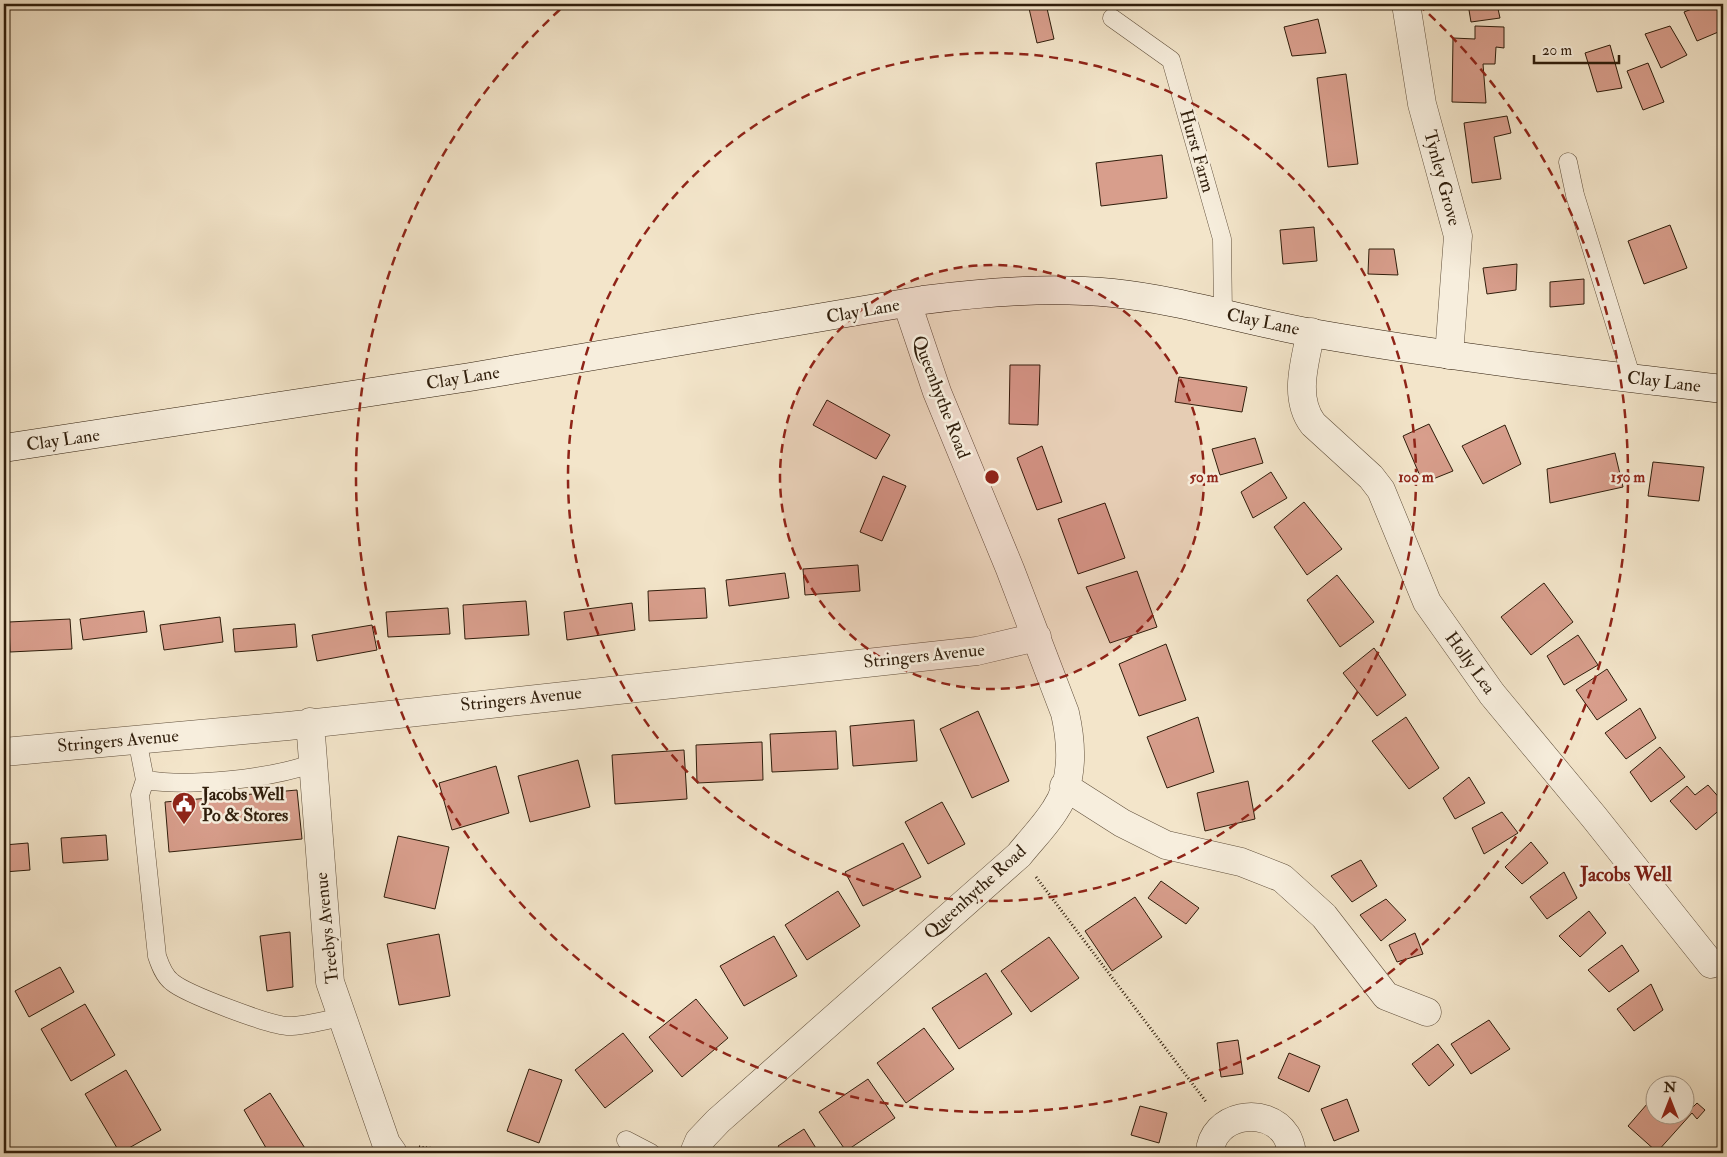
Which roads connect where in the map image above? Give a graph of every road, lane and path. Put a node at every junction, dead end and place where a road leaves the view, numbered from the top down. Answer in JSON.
{"nodes":[{"id":1,"x":1406,"y":4,"type":"edge"},
{"id":2,"x":1112,"y":18,"type":"dead end"},
{"id":3,"x":1568,"y":162,"type":"dead end"},
{"id":4,"x":907,"y":303,"type":"junction"},
{"id":5,"x":1223,"y":314,"type":"junction"},
{"id":6,"x":1311,"y":332,"type":"junction"},
{"id":7,"x":1449,"y":355,"type":"junction"},
{"id":8,"x":1632,"y":379,"type":"junction"},
{"id":9,"x":1723,"y":389,"type":"edge"},
{"id":10,"x":4,"y":448,"type":"edge"},
{"id":11,"x":1037,"y":637,"type":"junction"},
{"id":12,"x":310,"y":722,"type":"junction"},
{"id":13,"x":137,"y":739,"type":"junction"},
{"id":14,"x":4,"y":752,"type":"edge"},
{"id":15,"x":311,"y":764,"type":"junction"},
{"id":16,"x":145,"y":780,"type":"junction"},
{"id":17,"x":1064,"y":786,"type":"junction"},
{"id":18,"x":1019,"y":855,"type":"junction"},
{"id":19,"x":1711,"y":964,"type":"dead end"},
{"id":20,"x":1427,"y":1012,"type":"dead end"},
{"id":21,"x":342,"y":1017,"type":"junction"},
{"id":22,"x":1224,"y":1125,"type":"junction"},
{"id":23,"x":626,"y":1140,"type":"dead end"},
{"id":24,"x":390,"y":1148,"type":"edge"},
{"id":25,"x":474,"y":1153,"type":"edge"},
{"id":26,"x":651,"y":1153,"type":"edge"},
{"id":27,"x":694,"y":1153,"type":"edge"},
{"id":28,"x":1210,"y":1153,"type":"edge"},
{"id":29,"x":1292,"y":1153,"type":"edge"}],
"edges":[{"from":1,"to":7,"type":"street","name":"Tynley Grove"},
{"from":2,"to":5,"type":"lane","name":"Hurst Farm"},
{"from":3,"to":8,"type":"lane"},
{"from":4,"to":5,"type":"street","name":"Clay Lane"},
{"from":4,"to":10,"type":"street","name":"Clay Lane"},
{"from":4,"to":11,"type":"street","name":"Queenhythe Road"},
{"from":5,"to":6,"type":"street","name":"Clay Lane"},
{"from":6,"to":7,"type":"street","name":"Clay Lane"},
{"from":6,"to":19,"type":"street","name":"Holly Lea"},
{"from":7,"to":8,"type":"street","name":"Clay Lane"},
{"from":8,"to":9,"type":"street","name":"Clay Lane"},
{"from":11,"to":12,"type":"street","name":"Stringers Avenue"},
{"from":11,"to":17,"type":"street","name":"Queenhythe Road"},
{"from":12,"to":13,"type":"street","name":"Stringers Avenue"},
{"from":12,"to":15,"type":"street","name":"Treebys Avenue"},
{"from":13,"to":14,"type":"street","name":"Stringers Avenue"},
{"from":13,"to":16,"type":"lane"},
{"from":15,"to":16,"type":"lane"},
{"from":15,"to":21,"type":"street","name":"Treebys Avenue"},
{"from":16,"to":21,"type":"lane"},
{"from":17,"to":18,"type":"street","name":"Queenhythe Road"},
{"from":17,"to":20,"type":"street"},
{"from":18,"to":22,"type":"path"},
{"from":18,"to":27,"type":"street","name":"Queenhythe Road"},
{"from":21,"to":24,"type":"street","name":"Treebys Avenue"},
{"from":22,"to":28,"type":"street"},
{"from":22,"to":29,"type":"street"},
{"from":23,"to":26,"type":"lane"},
{"from":24,"to":25,"type":"path"}]}
